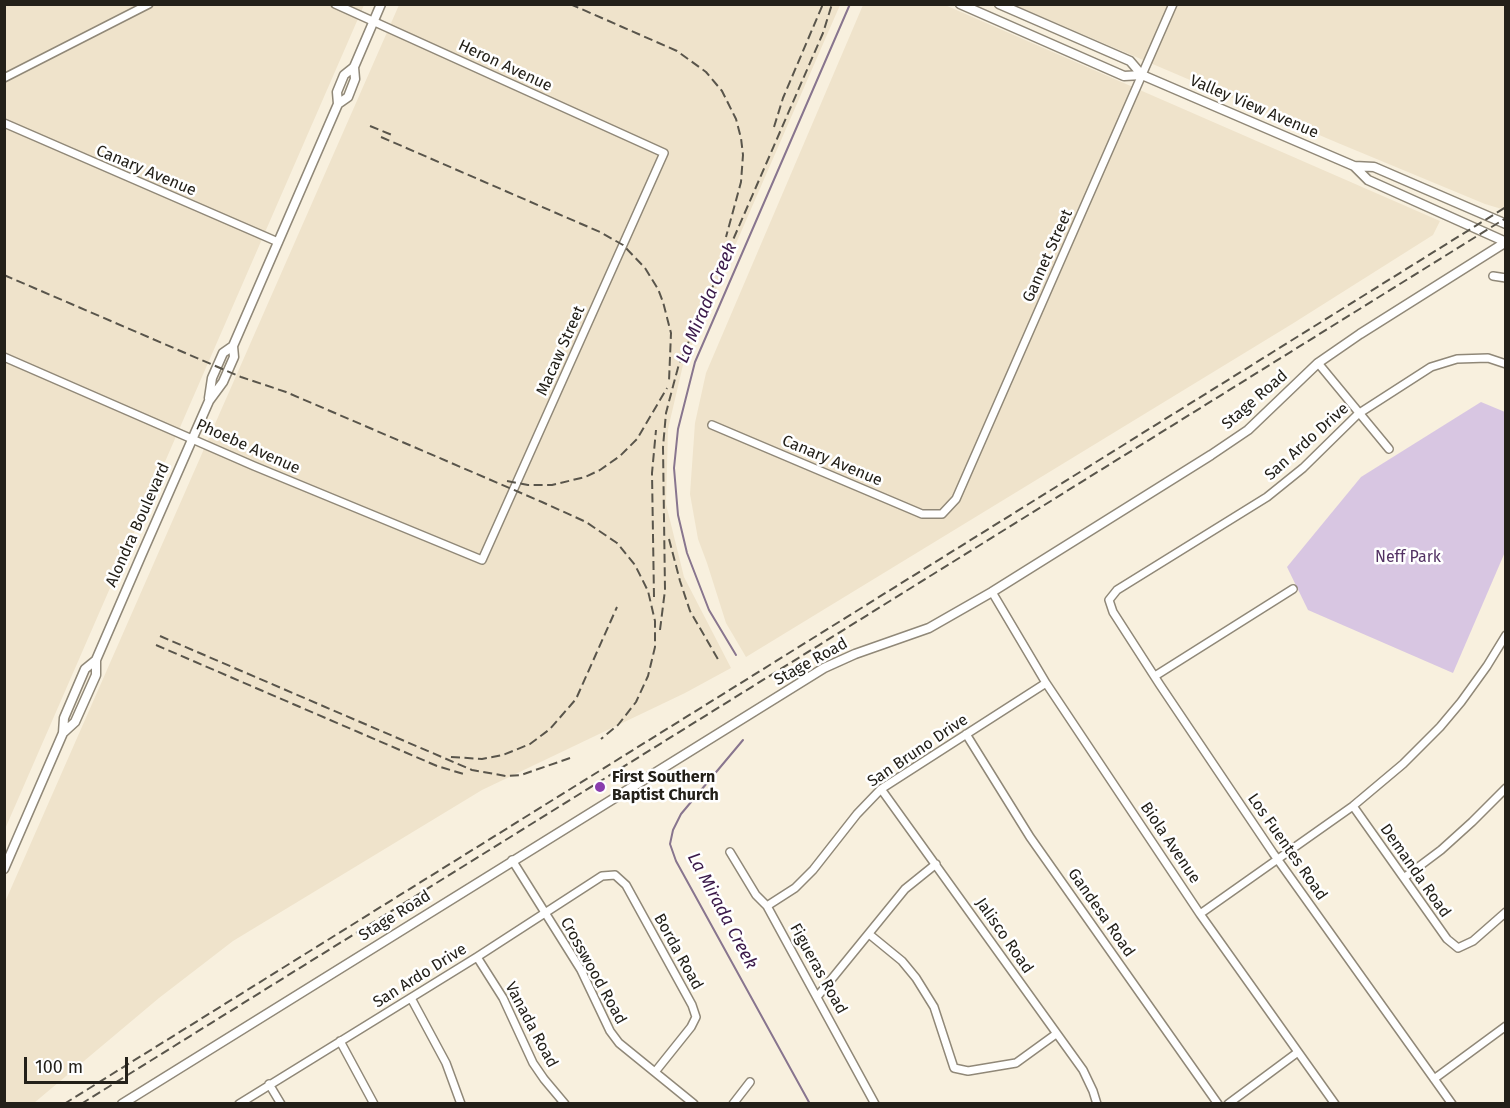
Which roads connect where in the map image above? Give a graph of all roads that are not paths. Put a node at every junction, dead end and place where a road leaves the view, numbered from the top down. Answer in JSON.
{"nodes":[{"id":1,"x":149,"y":4,"type":"edge"},
{"id":2,"x":335,"y":4,"type":"edge"},
{"id":3,"x":381,"y":4,"type":"edge"},
{"id":4,"x":960,"y":4,"type":"edge"},
{"id":5,"x":999,"y":4,"type":"edge"},
{"id":6,"x":1173,"y":4,"type":"edge"},
{"id":7,"x":374,"y":21,"type":"junction"},
{"id":8,"x":1142,"y":75,"type":"junction"},
{"id":9,"x":4,"y":78,"type":"edge"},
{"id":10,"x":4,"y":123,"type":"edge"},
{"id":11,"x":664,"y":153,"type":"joint"},
{"id":12,"x":1354,"y":166,"type":"junction"},
{"id":13,"x":1506,"y":224,"type":"edge"},
{"id":14,"x":278,"y":242,"type":"junction"},
{"id":15,"x":1505,"y":242,"type":"edge"},
{"id":16,"x":1493,"y":276,"type":"dead end"},
{"id":17,"x":1506,"y":278,"type":"edge"},
{"id":18,"x":4,"y":357,"type":"edge"},
{"id":19,"x":1318,"y":363,"type":"junction"},
{"id":20,"x":1506,"y":364,"type":"edge"},
{"id":21,"x":1358,"y":414,"type":"junction"},
{"id":22,"x":712,"y":425,"type":"dead end"},
{"id":23,"x":193,"y":438,"type":"junction"},
{"id":24,"x":1389,"y":449,"type":"dead end"},
{"id":25,"x":942,"y":514,"type":"joint"},
{"id":26,"x":482,"y":560,"type":"joint"},
{"id":27,"x":1293,"y":589,"type":"dead end"},
{"id":28,"x":992,"y":592,"type":"junction"},
{"id":29,"x":1109,"y":600,"type":"joint"},
{"id":30,"x":1506,"y":635,"type":"edge"},
{"id":31,"x":1155,"y":676,"type":"junction"},
{"id":32,"x":1046,"y":683,"type":"junction"},
{"id":33,"x":966,"y":734,"type":"junction"},
{"id":34,"x":1506,"y":788,"type":"edge"},
{"id":35,"x":880,"y":789,"type":"junction"},
{"id":36,"x":1353,"y":806,"type":"junction"},
{"id":37,"x":730,"y":852,"type":"dead end"},
{"id":38,"x":1278,"y":859,"type":"junction"},
{"id":39,"x":512,"y":860,"type":"junction"},
{"id":40,"x":936,"y":864,"type":"junction"},
{"id":41,"x":4,"y":869,"type":"edge"},
{"id":42,"x":615,"y":875,"type":"joint"},
{"id":43,"x":1405,"y":877,"type":"junction"},
{"id":44,"x":767,"y":906,"type":"junction"},
{"id":45,"x":1506,"y":912,"type":"edge"},
{"id":46,"x":545,"y":913,"type":"junction"},
{"id":47,"x":1200,"y":914,"type":"junction"},
{"id":48,"x":870,"y":934,"type":"junction"},
{"id":49,"x":477,"y":957,"type":"junction"},
{"id":50,"x":817,"y":997,"type":"junction"},
{"id":51,"x":411,"y":998,"type":"junction"},
{"id":52,"x":1506,"y":1026,"type":"edge"},
{"id":53,"x":1056,"y":1034,"type":"junction"},
{"id":54,"x":340,"y":1041,"type":"junction"},
{"id":55,"x":1298,"y":1052,"type":"junction"},
{"id":56,"x":655,"y":1072,"type":"junction"},
{"id":57,"x":1434,"y":1079,"type":"junction"},
{"id":58,"x":750,"y":1082,"type":"dead end"},
{"id":59,"x":270,"y":1084,"type":"junction"},
{"id":60,"x":122,"y":1104,"type":"edge"},
{"id":61,"x":238,"y":1104,"type":"edge"},
{"id":62,"x":281,"y":1104,"type":"edge"},
{"id":63,"x":374,"y":1104,"type":"edge"},
{"id":64,"x":461,"y":1104,"type":"edge"},
{"id":65,"x":565,"y":1104,"type":"edge"},
{"id":66,"x":694,"y":1104,"type":"edge"},
{"id":67,"x":733,"y":1104,"type":"edge"},
{"id":68,"x":875,"y":1104,"type":"edge"},
{"id":69,"x":1096,"y":1104,"type":"edge"},
{"id":70,"x":1218,"y":1104,"type":"edge"},
{"id":71,"x":1228,"y":1104,"type":"edge"},
{"id":72,"x":1335,"y":1104,"type":"edge"},
{"id":73,"x":1452,"y":1104,"type":"edge"}],
"edges":[{"from":1,"to":9,"type":"street"},
{"from":2,"to":7,"type":"street","name":"Heron Avenue"},
{"from":3,"to":7,"type":"main road","name":"Alondra Boulevard"},
{"from":4,"to":8,"type":"main road","name":"Valley View Avenue"},
{"from":5,"to":8,"type":"main road","name":"Valley View Avenue"},
{"from":6,"to":8,"type":"street","name":"Gannet Street"},
{"from":7,"to":11,"type":"street","name":"Heron Avenue"},
{"from":7,"to":14,"type":"main road","name":"Alondra Boulevard"},
{"from":8,"to":12,"type":"main road","name":"Valley View Avenue"},
{"from":8,"to":25,"type":"street","name":"Gannet Street"},
{"from":10,"to":14,"type":"street","name":"Canary Avenue"},
{"from":11,"to":26,"type":"street","name":"Macaw Street"},
{"from":12,"to":13,"type":"main road","name":"Valley View Avenue"},
{"from":12,"to":15,"type":"main road","name":"Valley View Avenue"},
{"from":14,"to":23,"type":"main road","name":"Alondra Boulevard"},
{"from":15,"to":19,"type":"main road","name":"Stage Road"},
{"from":16,"to":17,"type":"street"},
{"from":18,"to":23,"type":"street","name":"Phoebe Avenue"},
{"from":19,"to":21,"type":"street"},
{"from":19,"to":28,"type":"main road","name":"Stage Road"},
{"from":20,"to":21,"type":"street","name":"San Ardo Drive"},
{"from":21,"to":24,"type":"street"},
{"from":21,"to":29,"type":"street","name":"San Ardo Drive"},
{"from":22,"to":25,"type":"street","name":"Canary Avenue"},
{"from":23,"to":26,"type":"street","name":"Phoebe Avenue"},
{"from":23,"to":41,"type":"main road","name":"Alondra Boulevard"},
{"from":27,"to":31,"type":"street"},
{"from":28,"to":32,"type":"street","name":"Biola Avenue"},
{"from":28,"to":39,"type":"main road","name":"Stage Road"},
{"from":29,"to":31,"type":"street","name":"Los Fuentes Road"},
{"from":30,"to":36,"type":"street"},
{"from":31,"to":38,"type":"street","name":"Los Fuentes Road"},
{"from":32,"to":33,"type":"street","name":"San Bruno Drive"},
{"from":32,"to":47,"type":"street","name":"Biola Avenue"},
{"from":33,"to":35,"type":"street","name":"San Bruno Drive"},
{"from":33,"to":70,"type":"street","name":"Gandesa Road"},
{"from":34,"to":43,"type":"street"},
{"from":35,"to":40,"type":"street","name":"Jalisco Road"},
{"from":35,"to":44,"type":"street","name":"San Bruno Drive"},
{"from":36,"to":38,"type":"street"},
{"from":36,"to":43,"type":"street","name":"Demanda Road"},
{"from":37,"to":44,"type":"street","name":"Figueras Road"},
{"from":38,"to":47,"type":"street"},
{"from":38,"to":57,"type":"street","name":"Los Fuentes Road"},
{"from":39,"to":46,"type":"street","name":"Crosswood Road"},
{"from":39,"to":60,"type":"main road","name":"Stage Road"},
{"from":40,"to":48,"type":"street"},
{"from":40,"to":53,"type":"street","name":"Jalisco Road"},
{"from":42,"to":46,"type":"street","name":"San Ardo Drive"},
{"from":42,"to":56,"type":"street","name":"Borda Road"},
{"from":43,"to":45,"type":"street","name":"Demanda Road"},
{"from":44,"to":50,"type":"street","name":"Figueras Road"},
{"from":46,"to":49,"type":"street","name":"San Ardo Drive"},
{"from":46,"to":56,"type":"street","name":"Crosswood Road"},
{"from":47,"to":55,"type":"street","name":"Biola Avenue"},
{"from":48,"to":50,"type":"street"},
{"from":48,"to":53,"type":"street"},
{"from":49,"to":51,"type":"street","name":"San Ardo Drive"},
{"from":49,"to":65,"type":"street","name":"Vanada Road"},
{"from":50,"to":68,"type":"street","name":"Figueras Road"},
{"from":51,"to":54,"type":"street","name":"San Ardo Drive"},
{"from":51,"to":64,"type":"street"},
{"from":52,"to":57,"type":"street"},
{"from":53,"to":69,"type":"street","name":"Jalisco Road"},
{"from":54,"to":59,"type":"street","name":"San Ardo Drive"},
{"from":54,"to":63,"type":"street"},
{"from":55,"to":71,"type":"street"},
{"from":55,"to":72,"type":"street","name":"Biola Avenue"},
{"from":56,"to":66,"type":"street","name":"Crosswood Road"},
{"from":57,"to":73,"type":"street","name":"Los Fuentes Road"},
{"from":58,"to":67,"type":"street"},
{"from":59,"to":61,"type":"street","name":"San Ardo Drive"},
{"from":59,"to":62,"type":"street"}]}
